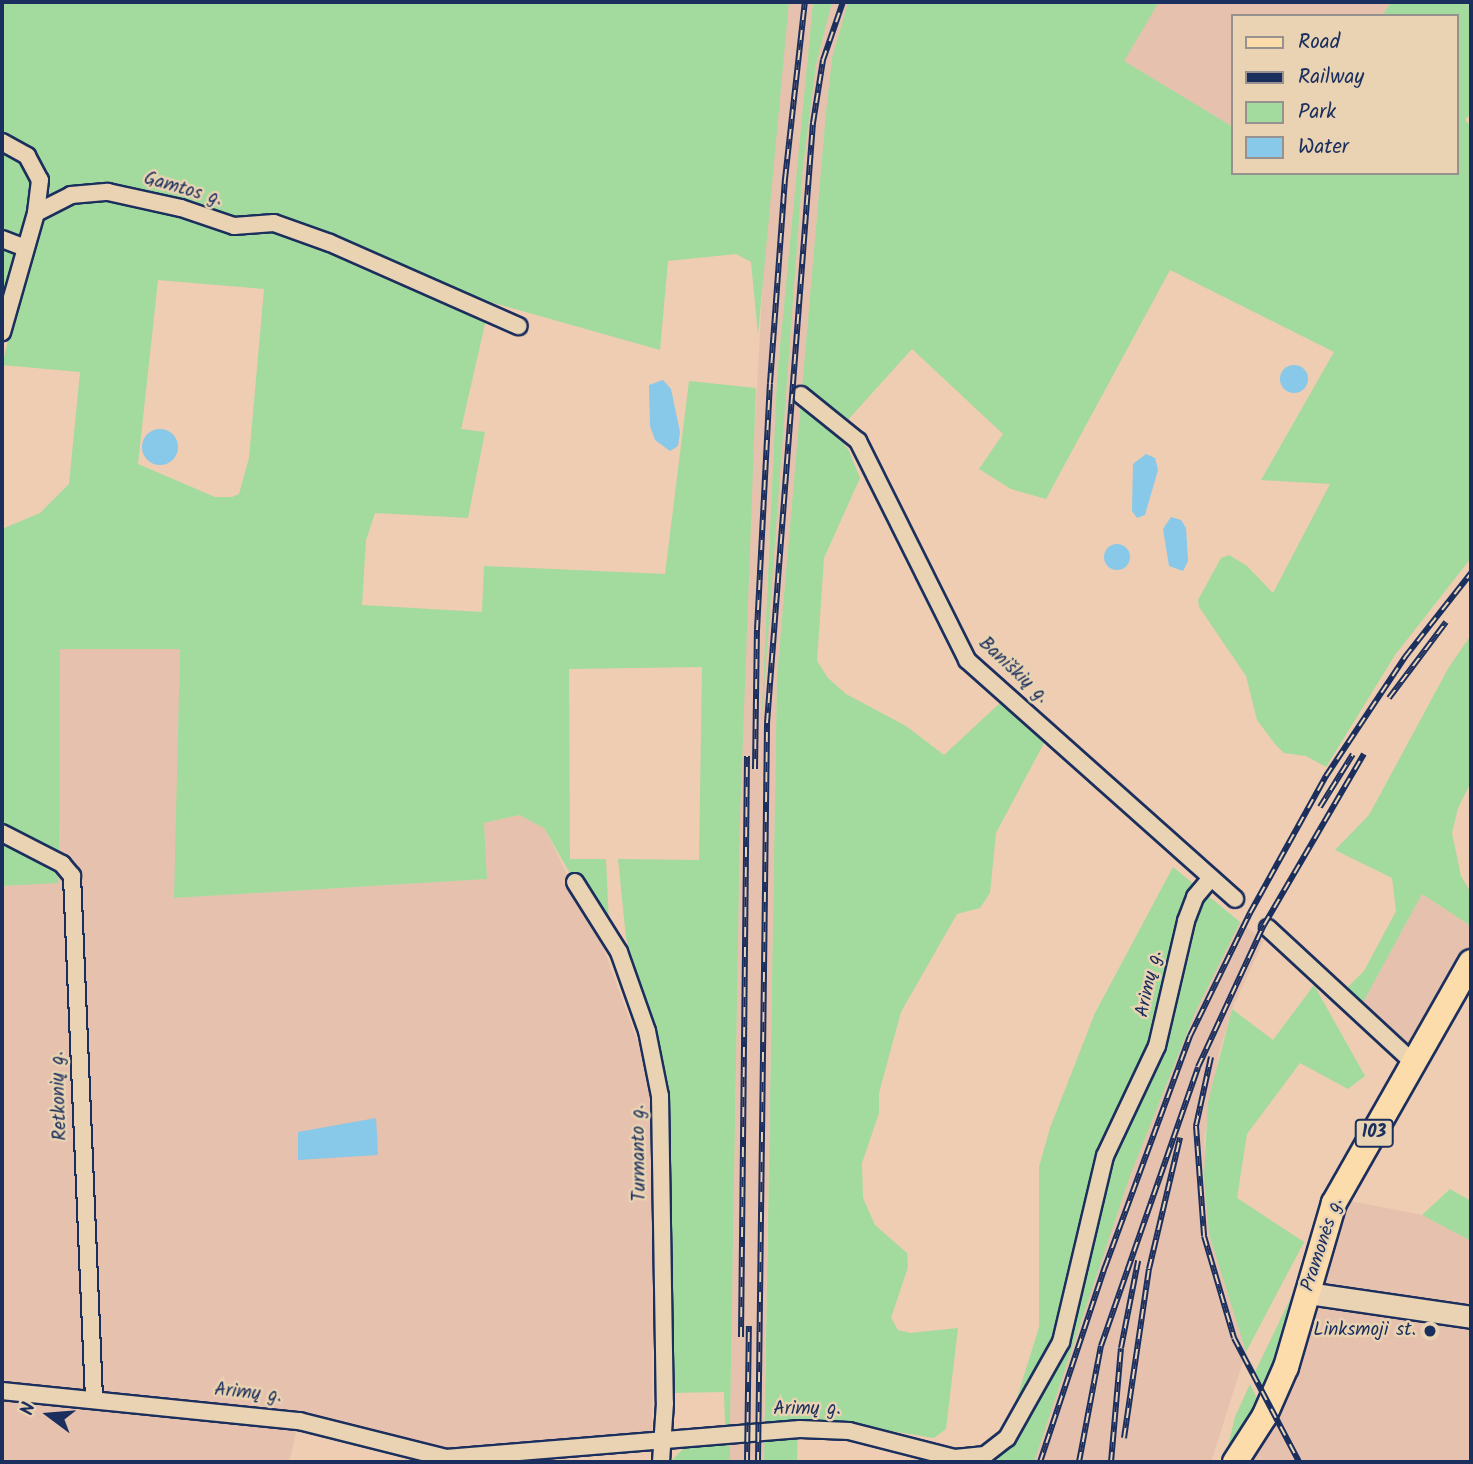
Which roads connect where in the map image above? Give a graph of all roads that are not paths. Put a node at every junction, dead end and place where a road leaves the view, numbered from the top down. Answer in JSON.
{"nodes":[{"id":1,"x":2,"y":142,"type":"edge"},
{"id":2,"x":36,"y":212,"type":"junction"},
{"id":3,"x":2,"y":239,"type":"edge"},
{"id":4,"x":25,"y":248,"type":"junction"},
{"id":5,"x":518,"y":326,"type":"dead end"},
{"id":6,"x":2,"y":328,"type":"edge"},
{"id":7,"x":801,"y":396,"type":"dead end"},
{"id":8,"x":2,"y":833,"type":"edge"},
{"id":9,"x":1211,"y":878,"type":"junction"},
{"id":10,"x":575,"y":882,"type":"dead end"},
{"id":11,"x":1235,"y":899,"type":"dead end"},
{"id":12,"x":1268,"y":928,"type":"dead end"},
{"id":13,"x":1471,"y":962,"type":"edge"},
{"id":14,"x":1414,"y":1063,"type":"junction"},
{"id":15,"x":1307,"y":1293,"type":"junction"},
{"id":16,"x":1471,"y":1317,"type":"edge"},
{"id":17,"x":2,"y":1391,"type":"edge"},
{"id":18,"x":94,"y":1399,"type":"junction"},
{"id":19,"x":661,"y":1443,"type":"junction"},
{"id":20,"x":662,"y":1462,"type":"edge"},
{"id":21,"x":1235,"y":1462,"type":"edge"}],
"edges":[{"from":1,"to":2,"type":"street"},
{"from":2,"to":4,"type":"street"},
{"from":2,"to":5,"type":"street","name":"Gamtos g."},
{"from":3,"to":4,"type":"street"},
{"from":4,"to":6,"type":"street"},
{"from":7,"to":9,"type":"street","name":"Baniškių g."},
{"from":8,"to":18,"type":"street","name":"Retkonių g."},
{"from":9,"to":11,"type":"street","name":"Baniškių g."},
{"from":9,"to":19,"type":"street","name":"Arimų g."},
{"from":10,"to":19,"type":"street","name":"Turmanto g."},
{"from":12,"to":14,"type":"street"},
{"from":13,"to":14,"type":"main road","name":"Pramonės g.","number":"103"},
{"from":14,"to":15,"type":"main road","name":"Pramonės g.","number":"103"},
{"from":15,"to":16,"type":"main road"},
{"from":15,"to":21,"type":"main road","name":"Pramonės g.","number":"103"},
{"from":17,"to":18,"type":"street","name":"Arimų g."},
{"from":18,"to":19,"type":"street","name":"Arimų g."},
{"from":19,"to":20,"type":"street","name":"Turmanto g."}]}
